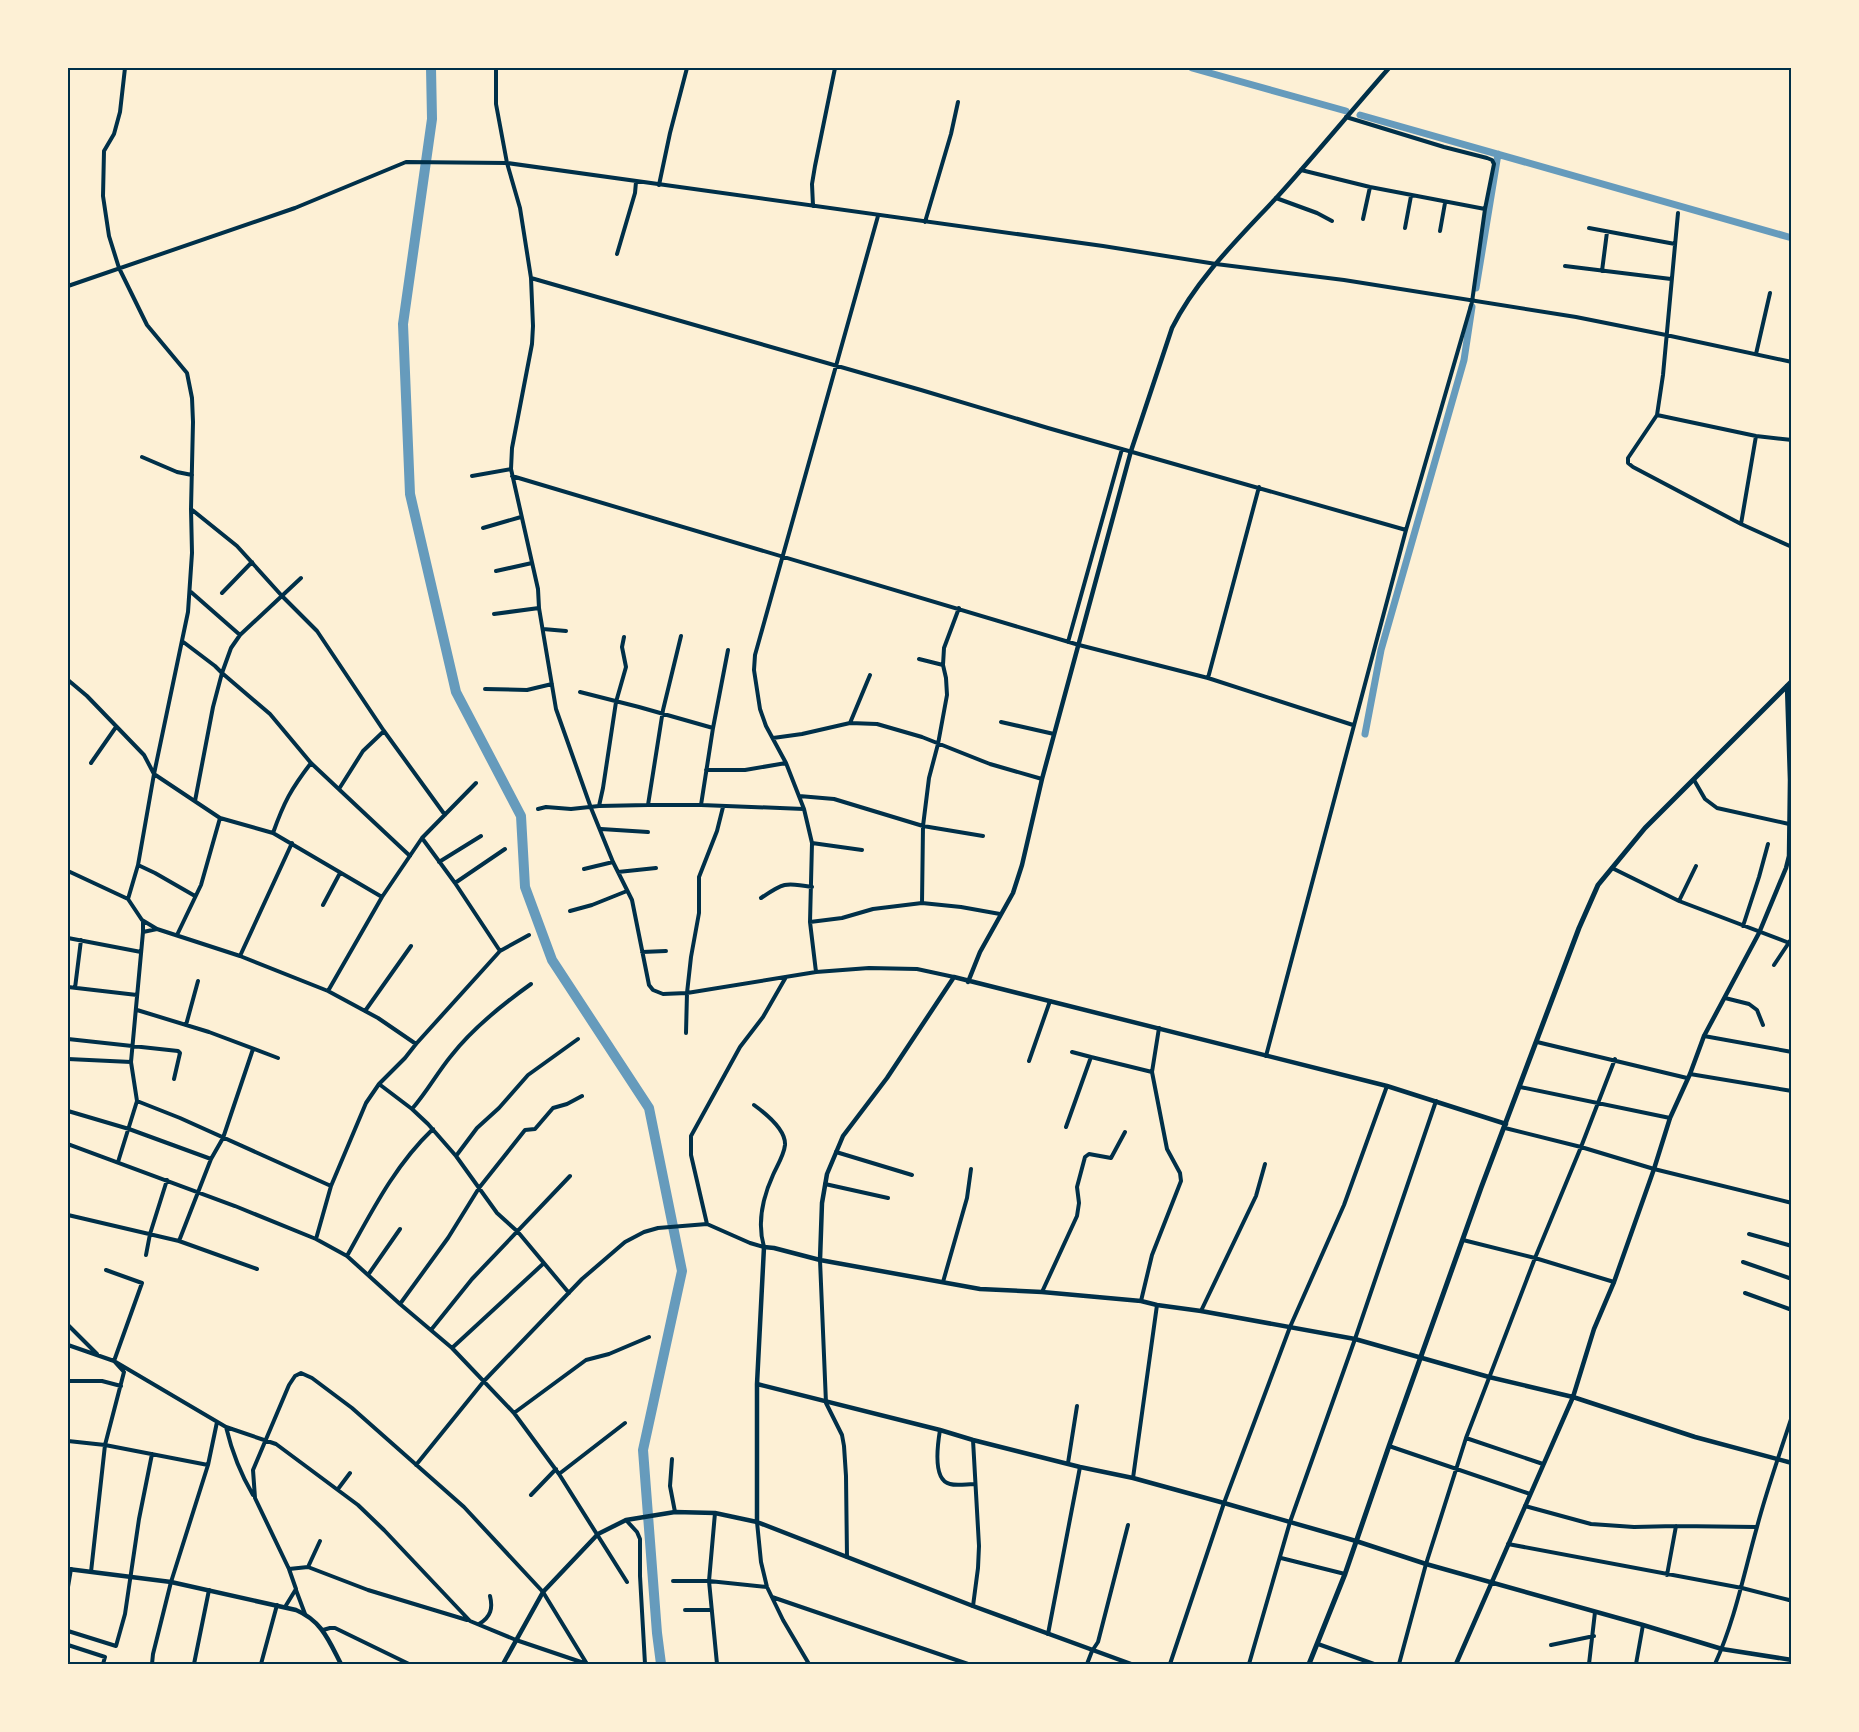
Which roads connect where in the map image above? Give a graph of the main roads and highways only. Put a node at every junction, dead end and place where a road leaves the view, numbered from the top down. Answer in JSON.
{"nodes":[{"id":1,"x":1791,"y":681,"type":"edge"},
{"id":2,"x":1309,"y":1665,"type":"edge"}],
"edges":[{"from":1,"to":2,"type":"main road"}]}
